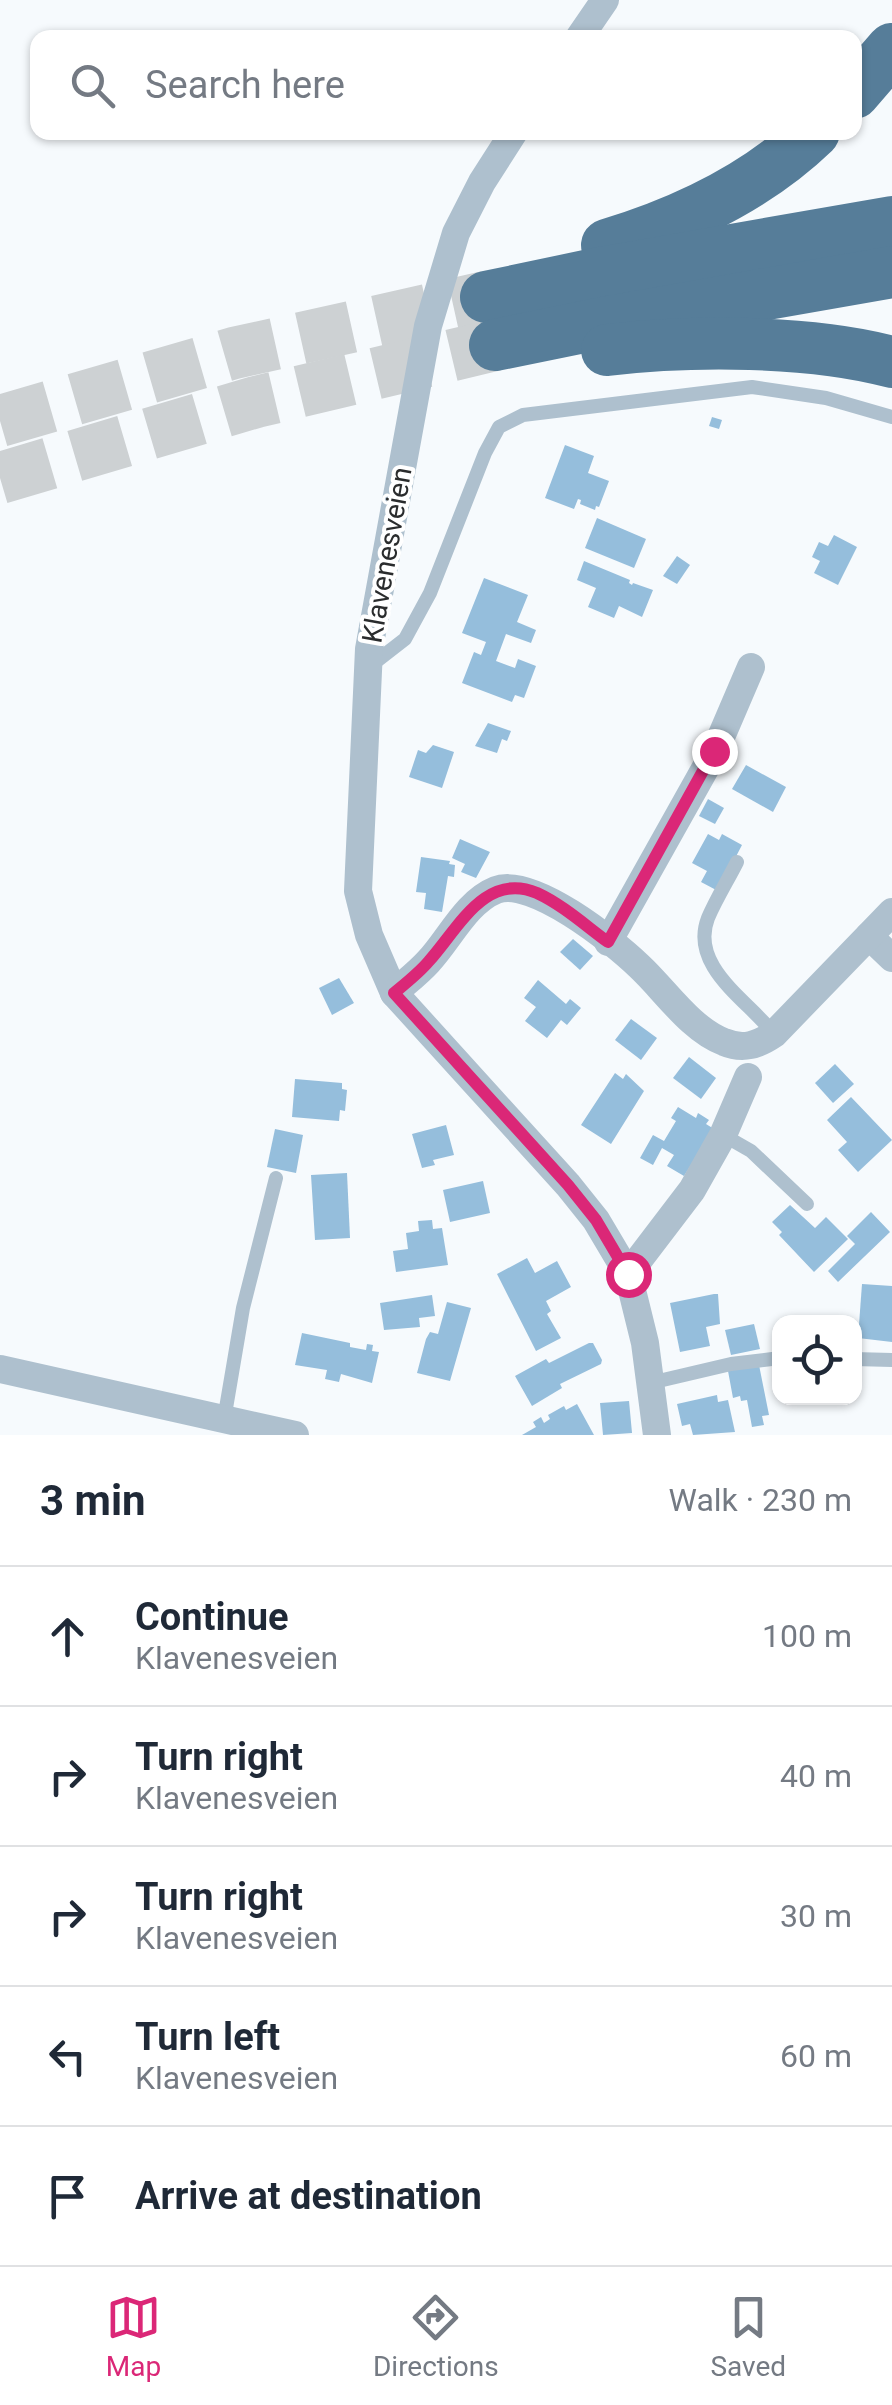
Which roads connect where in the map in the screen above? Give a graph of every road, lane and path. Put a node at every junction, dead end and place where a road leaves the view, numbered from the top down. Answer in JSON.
{"nodes":[{"id":1,"x":604,"y":0,"type":"edge"},
{"id":2,"x":584,"y":30,"type":"edge"},
{"id":3,"x":892,"y":49,"type":"edge"},
{"id":4,"x":862,"y":84,"type":"edge"},
{"id":5,"x":509,"y":140,"type":"edge"},
{"id":6,"x":804,"y":140,"type":"edge"},
{"id":7,"x":892,"y":222,"type":"edge"},
{"id":8,"x":892,"y":272,"type":"edge"},
{"id":9,"x":492,"y":321,"type":"junction"},
{"id":10,"x":892,"y":362,"type":"edge"},
{"id":11,"x":892,"y":417,"type":"edge"},
{"id":12,"x":750,"y":667,"type":"dead end"},
{"id":13,"x":368,"y":668,"type":"junction"},
{"id":14,"x":737,"y":862,"type":"dead end"},
{"id":15,"x":892,"y":912,"type":"edge"},
{"id":16,"x":869,"y":936,"type":"junction"},
{"id":17,"x":608,"y":942,"type":"junction"},
{"id":18,"x":892,"y":958,"type":"edge"},
{"id":19,"x":394,"y":993,"type":"junction"},
{"id":20,"x":774,"y":1034,"type":"junction"},
{"id":21,"x":748,"y":1077,"type":"dead end"},
{"id":22,"x":722,"y":1135,"type":"junction"},
{"id":23,"x":276,"y":1178,"type":"dead end"},
{"id":24,"x":807,"y":1204,"type":"dead end"},
{"id":25,"x":628,"y":1274,"type":"junction"},
{"id":26,"x":772,"y":1359,"type":"edge"},
{"id":27,"x":862,"y":1359,"type":"edge"},
{"id":28,"x":892,"y":1360,"type":"edge"},
{"id":29,"x":0,"y":1369,"type":"edge"},
{"id":30,"x":649,"y":1383,"type":"junction"},
{"id":31,"x":224,"y":1420,"type":"junction"},
{"id":32,"x":295,"y":1435,"type":"edge"},
{"id":33,"x":657,"y":1435,"type":"edge"}],
"edges":[{"from":1,"to":2,"type":"street"},
{"from":3,"to":4,"type":"highway"},
{"from":5,"to":13,"type":"street","name":"Klavenesveien"},
{"from":6,"to":9,"type":"highway"},
{"from":7,"to":9,"type":"highway"},
{"from":8,"to":9,"type":"highway"},
{"from":9,"to":10,"type":"highway"},
{"from":11,"to":13,"type":"lane"},
{"from":12,"to":17,"type":"street"},
{"from":13,"to":19,"type":"street","name":"Klavenesveien"},
{"from":14,"to":20,"type":"lane"},
{"from":15,"to":16,"type":"street"},
{"from":16,"to":18,"type":"street"},
{"from":16,"to":20,"type":"street"},
{"from":17,"to":19,"type":"street"},
{"from":17,"to":20,"type":"street"},
{"from":19,"to":25,"type":"street","name":"Klavenesveien"},
{"from":21,"to":22,"type":"street"},
{"from":22,"to":24,"type":"lane"},
{"from":22,"to":25,"type":"street"},
{"from":23,"to":31,"type":"lane"},
{"from":25,"to":30,"type":"street","name":"Klavenesveien"},
{"from":26,"to":30,"type":"lane"},
{"from":27,"to":28,"type":"lane"},
{"from":29,"to":31,"type":"street"},
{"from":30,"to":33,"type":"street","name":"Klavenesveien"},
{"from":31,"to":32,"type":"street"}]}
